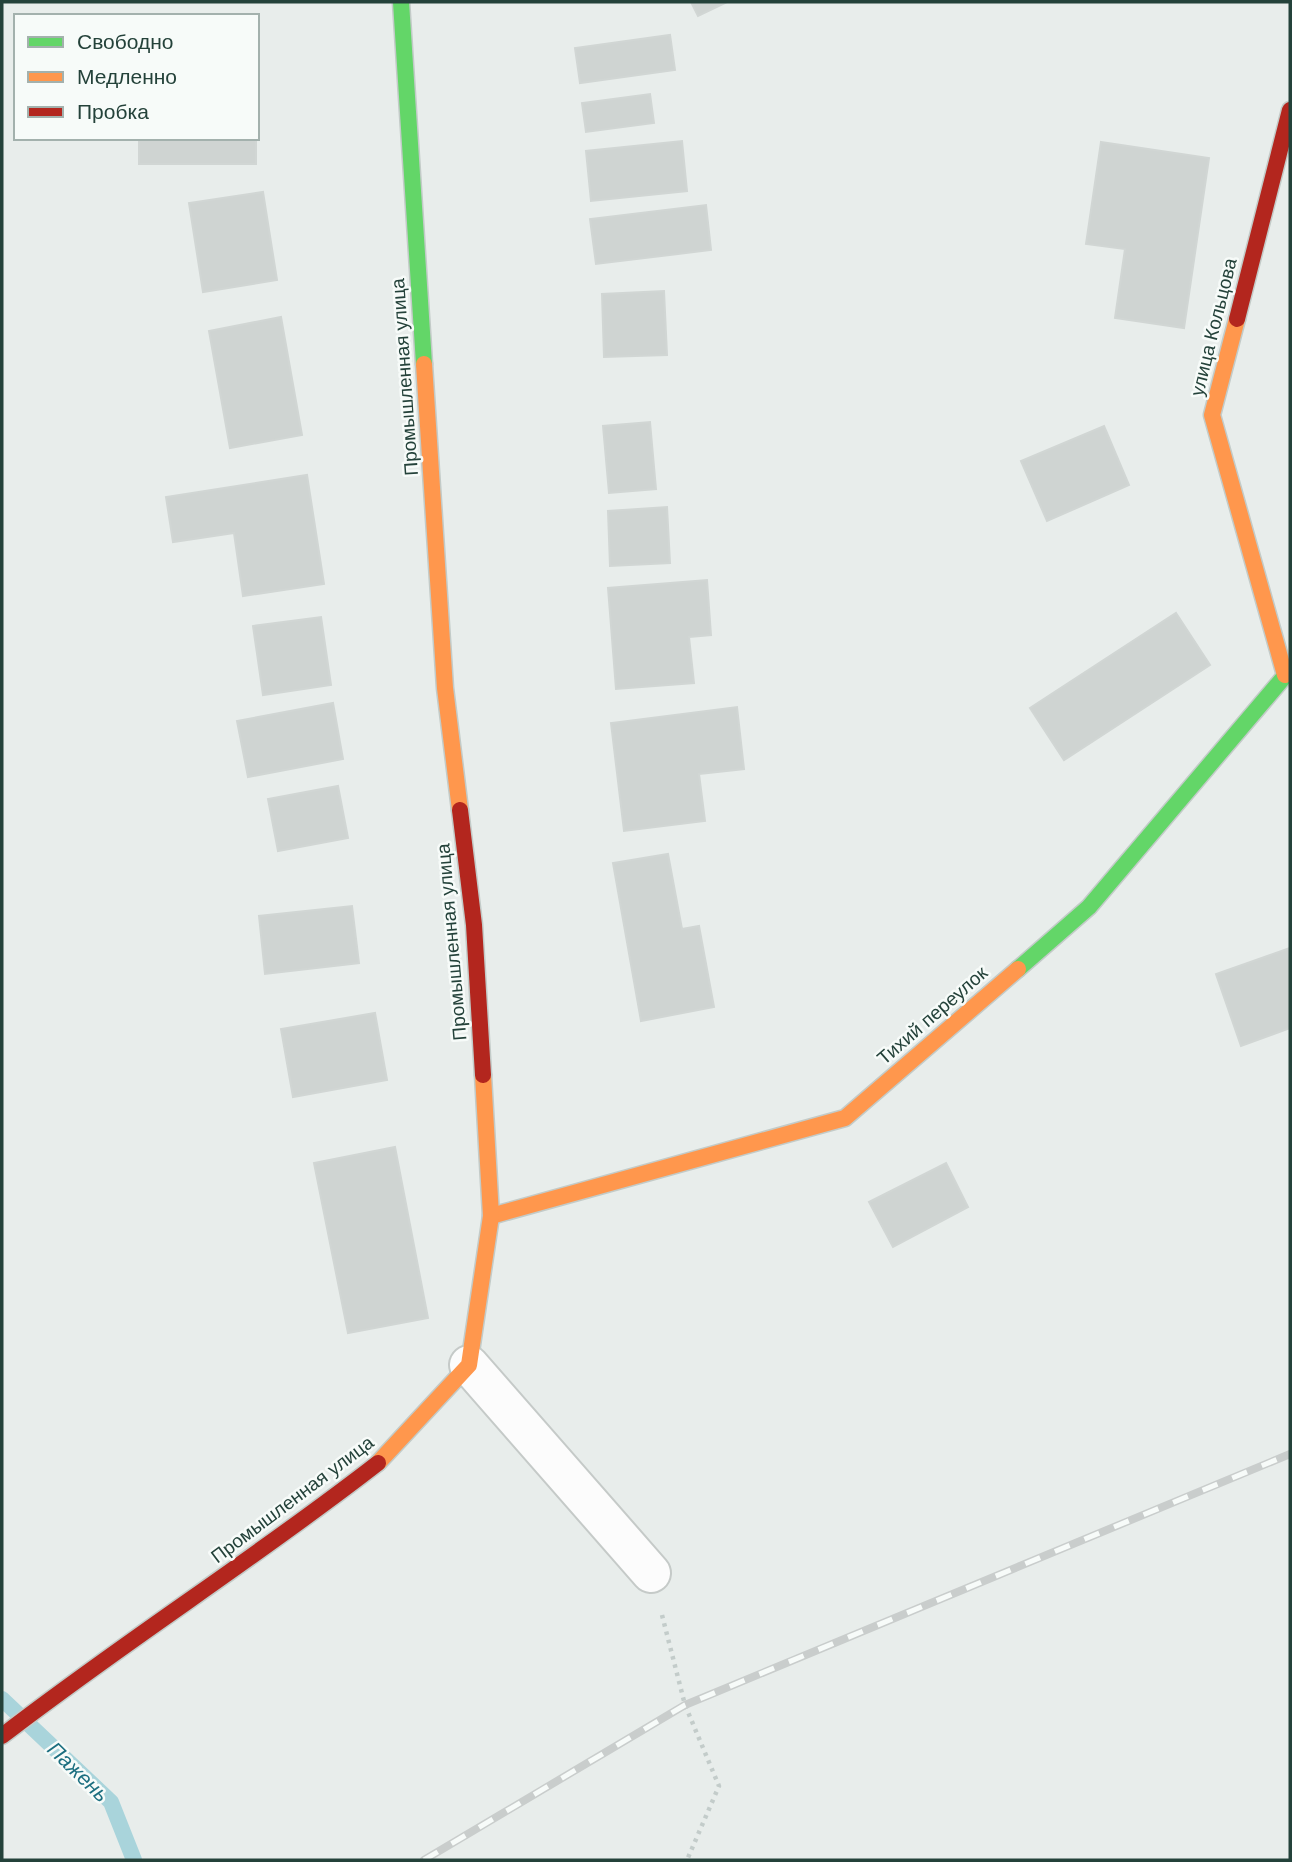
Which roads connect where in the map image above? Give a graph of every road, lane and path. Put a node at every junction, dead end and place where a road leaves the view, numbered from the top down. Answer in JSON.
{"nodes":[{"id":1,"x":401,"y":2,"type":"edge"},
{"id":2,"x":1290,"y":110,"type":"edge"},
{"id":3,"x":1288,"y":673,"type":"edge"},
{"id":4,"x":491,"y":1216,"type":"junction"},
{"id":5,"x":469,"y":1365,"type":"junction"},
{"id":6,"x":651,"y":1573,"type":"joint"},
{"id":7,"x":2,"y":1736,"type":"edge"},
{"id":8,"x":687,"y":1860,"type":"edge"}],
"edges":[{"from":1,"to":4,"type":"street","name":"Промышленная улица"},
{"from":2,"to":3,"type":"street","name":"улица Кольцова"},
{"from":3,"to":4,"type":"street","name":"Тихий переулок"},
{"from":4,"to":5,"type":"street","name":"Промышленная улица"},
{"from":5,"to":6,"type":"street"},
{"from":5,"to":7,"type":"street","name":"Промышленная улица"},
{"from":6,"to":8,"type":"path"}]}
